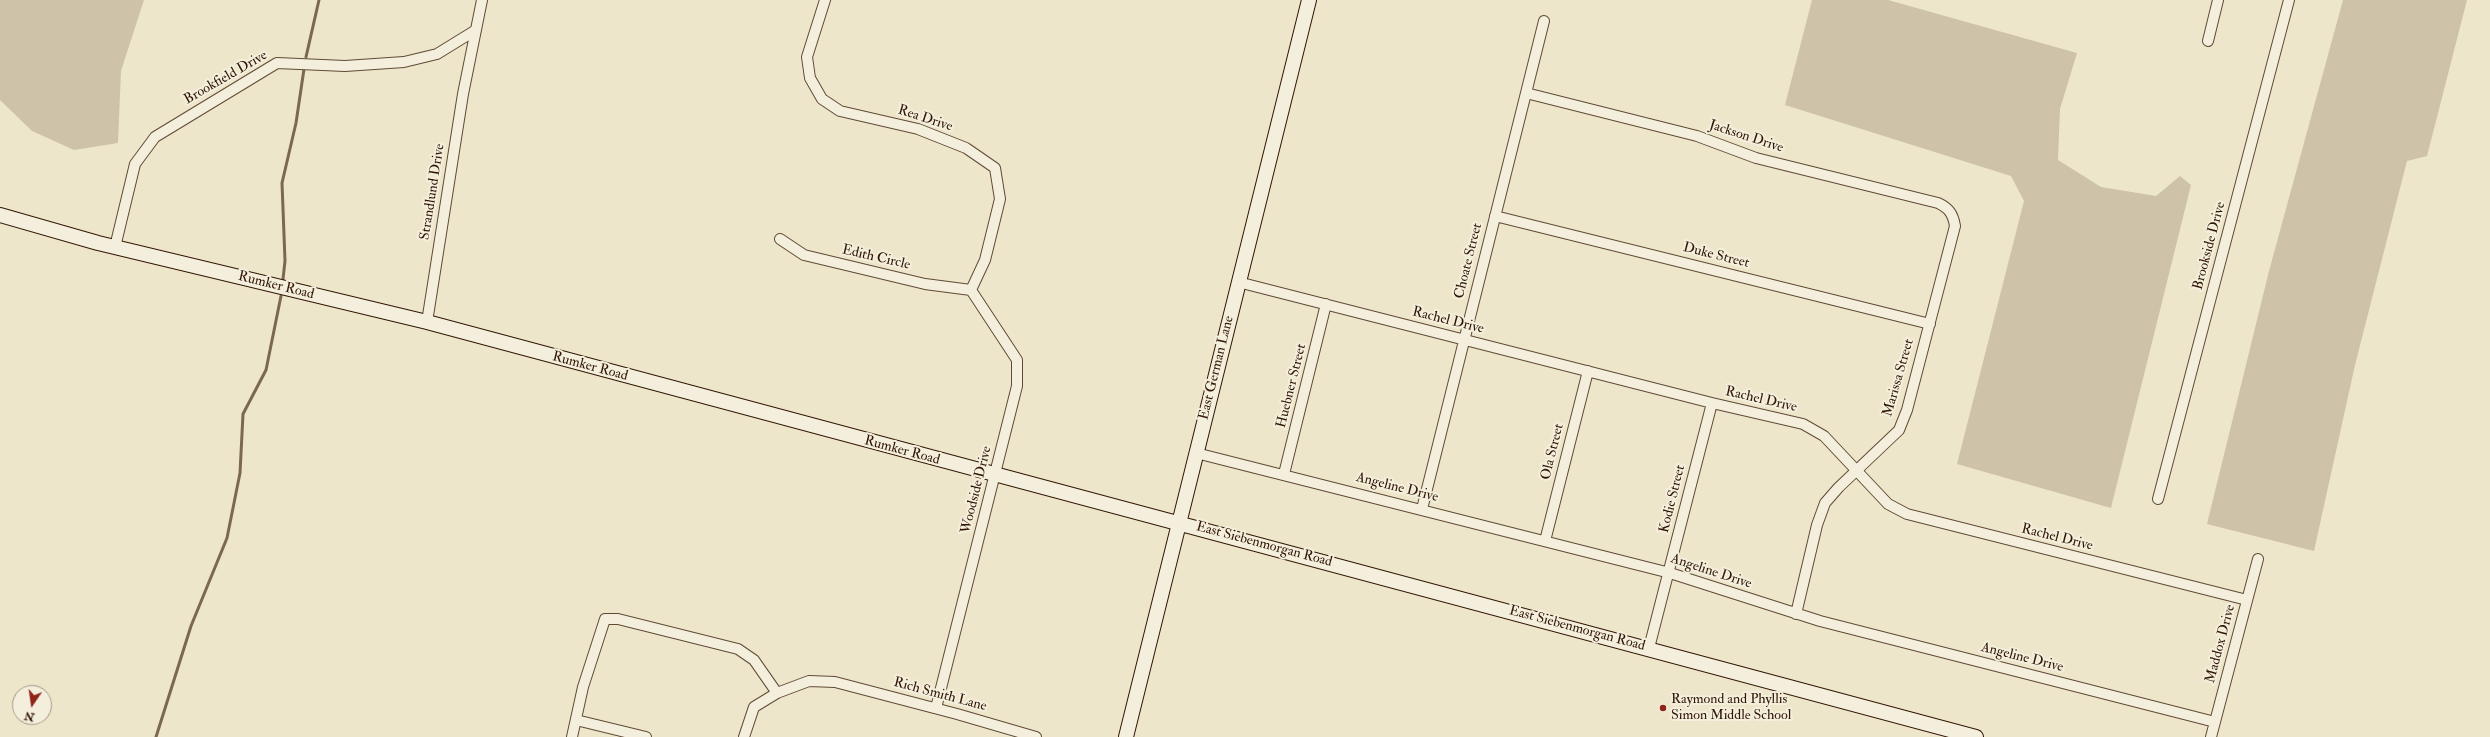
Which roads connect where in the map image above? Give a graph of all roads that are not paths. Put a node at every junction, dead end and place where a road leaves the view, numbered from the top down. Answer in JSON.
{"nodes":[{"id":1,"x":482,"y":0,"type":"edge"},
{"id":2,"x":825,"y":0,"type":"edge"},
{"id":3,"x":1309,"y":0,"type":"edge"},
{"id":4,"x":2218,"y":0,"type":"edge"},
{"id":5,"x":2289,"y":0,"type":"edge"},
{"id":6,"x":1544,"y":21,"type":"dead end"},
{"id":7,"x":476,"y":30,"type":"junction"},
{"id":8,"x":2208,"y":41,"type":"dead end"},
{"id":9,"x":1526,"y":93,"type":"junction"},
{"id":10,"x":0,"y":215,"type":"edge"},
{"id":11,"x":1495,"y":216,"type":"junction"},
{"id":12,"x":1953,"y":216,"type":"joint"},
{"id":13,"x":780,"y":239,"type":"dead end"},
{"id":14,"x":115,"y":247,"type":"junction"},
{"id":15,"x":1238,"y":282,"type":"junction"},
{"id":16,"x":970,"y":290,"type":"junction"},
{"id":17,"x":1326,"y":304,"type":"junction"},
{"id":18,"x":427,"y":322,"type":"junction"},
{"id":19,"x":1930,"y":324,"type":"junction"},
{"id":20,"x":1464,"y":339,"type":"junction"},
{"id":21,"x":1588,"y":371,"type":"junction"},
{"id":22,"x":1712,"y":403,"type":"junction"},
{"id":23,"x":1196,"y":453,"type":"junction"},
{"id":24,"x":1857,"y":471,"type":"junction"},
{"id":25,"x":1284,"y":474,"type":"junction"},
{"id":26,"x":995,"y":475,"type":"junction"},
{"id":27,"x":2158,"y":499,"type":"dead end"},
{"id":28,"x":1422,"y":509,"type":"junction"},
{"id":29,"x":1178,"y":522,"type":"junction"},
{"id":30,"x":1545,"y":540,"type":"junction"},
{"id":31,"x":2258,"y":559,"type":"dead end"},
{"id":32,"x":1670,"y":573,"type":"junction"},
{"id":33,"x":2247,"y":600,"type":"junction"},
{"id":34,"x":1796,"y":614,"type":"junction"},
{"id":35,"x":1650,"y":648,"type":"junction"},
{"id":36,"x":777,"y":693,"type":"junction"},
{"id":37,"x":936,"y":708,"type":"junction"},
{"id":38,"x":576,"y":720,"type":"junction"},
{"id":39,"x":2215,"y":722,"type":"junction"},
{"id":40,"x":572,"y":737,"type":"edge"},
{"id":41,"x":646,"y":737,"type":"edge"},
{"id":42,"x":744,"y":737,"type":"edge"},
{"id":43,"x":1036,"y":737,"type":"edge"},
{"id":44,"x":1126,"y":737,"type":"edge"},
{"id":45,"x":1976,"y":737,"type":"edge"},
{"id":46,"x":2211,"y":737,"type":"edge"}],
"edges":[{"from":1,"to":7,"type":"street"},
{"from":2,"to":16,"type":"street","name":"Rea Drive"},
{"from":3,"to":15,"type":"street","name":"East German Lane"},
{"from":4,"to":8,"type":"street"},
{"from":5,"to":27,"type":"street","name":"Brookside Drive"},
{"from":6,"to":9,"type":"street","name":"Choate Street"},
{"from":7,"to":14,"type":"street","name":"Brookfield Drive"},
{"from":7,"to":18,"type":"street","name":"Strandlund Drive"},
{"from":9,"to":11,"type":"street","name":"Choate Street"},
{"from":9,"to":12,"type":"street","name":"Jackson Drive"},
{"from":10,"to":14,"type":"street","name":"Rumker Road"},
{"from":11,"to":19,"type":"street","name":"Duke Street"},
{"from":11,"to":20,"type":"street","name":"Choate Street"},
{"from":12,"to":19,"type":"street","name":"Marissa Street"},
{"from":13,"to":16,"type":"street","name":"Edith Circle"},
{"from":14,"to":18,"type":"street","name":"Rumker Road"},
{"from":15,"to":17,"type":"street","name":"Rachel Drive"},
{"from":15,"to":23,"type":"street","name":"East German Lane"},
{"from":16,"to":26,"type":"street","name":"Woodside Drive"},
{"from":17,"to":20,"type":"street","name":"Rachel Drive"},
{"from":17,"to":25,"type":"street","name":"Huebner Street"},
{"from":18,"to":26,"type":"street","name":"Rumker Road"},
{"from":19,"to":24,"type":"street","name":"Marissa Street"},
{"from":20,"to":21,"type":"street","name":"Rachel Drive"},
{"from":20,"to":28,"type":"street","name":"Choate Street"},
{"from":21,"to":22,"type":"street","name":"Rachel Drive"},
{"from":21,"to":30,"type":"street","name":"Ola Street"},
{"from":22,"to":24,"type":"street","name":"Rachel Drive"},
{"from":22,"to":32,"type":"street","name":"Kodie Street"},
{"from":23,"to":25,"type":"street","name":"Angeline Drive"},
{"from":23,"to":29,"type":"street","name":"East German Lane"},
{"from":24,"to":33,"type":"street","name":"Rachel Drive"},
{"from":24,"to":34,"type":"street","name":"Marissa Street"},
{"from":25,"to":28,"type":"street","name":"Angeline Drive"},
{"from":26,"to":29,"type":"street","name":"Rumker Road"},
{"from":26,"to":37,"type":"street","name":"Woodside Drive"},
{"from":28,"to":30,"type":"street","name":"Angeline Drive"},
{"from":29,"to":35,"type":"street","name":"East Siebenmorgan Road"},
{"from":29,"to":44,"type":"street","name":"East German Lane"},
{"from":30,"to":32,"type":"street","name":"Angeline Drive"},
{"from":31,"to":33,"type":"street","name":"Maddox Drive"},
{"from":32,"to":34,"type":"street","name":"Angeline Drive"},
{"from":32,"to":35,"type":"street","name":"Kodie Street"},
{"from":33,"to":39,"type":"street","name":"Maddox Drive"},
{"from":34,"to":39,"type":"street","name":"Angeline Drive"},
{"from":35,"to":45,"type":"street","name":"East Siebenmorgan Road"},
{"from":36,"to":37,"type":"street","name":"Rich Smith Lane"},
{"from":36,"to":38,"type":"street"},
{"from":36,"to":42,"type":"street","name":"Rich Smith Lane"},
{"from":37,"to":43,"type":"street","name":"Rich Smith Lane"},
{"from":38,"to":40,"type":"street"},
{"from":38,"to":41,"type":"street"},
{"from":39,"to":46,"type":"street","name":"Maddox Drive"}]}
